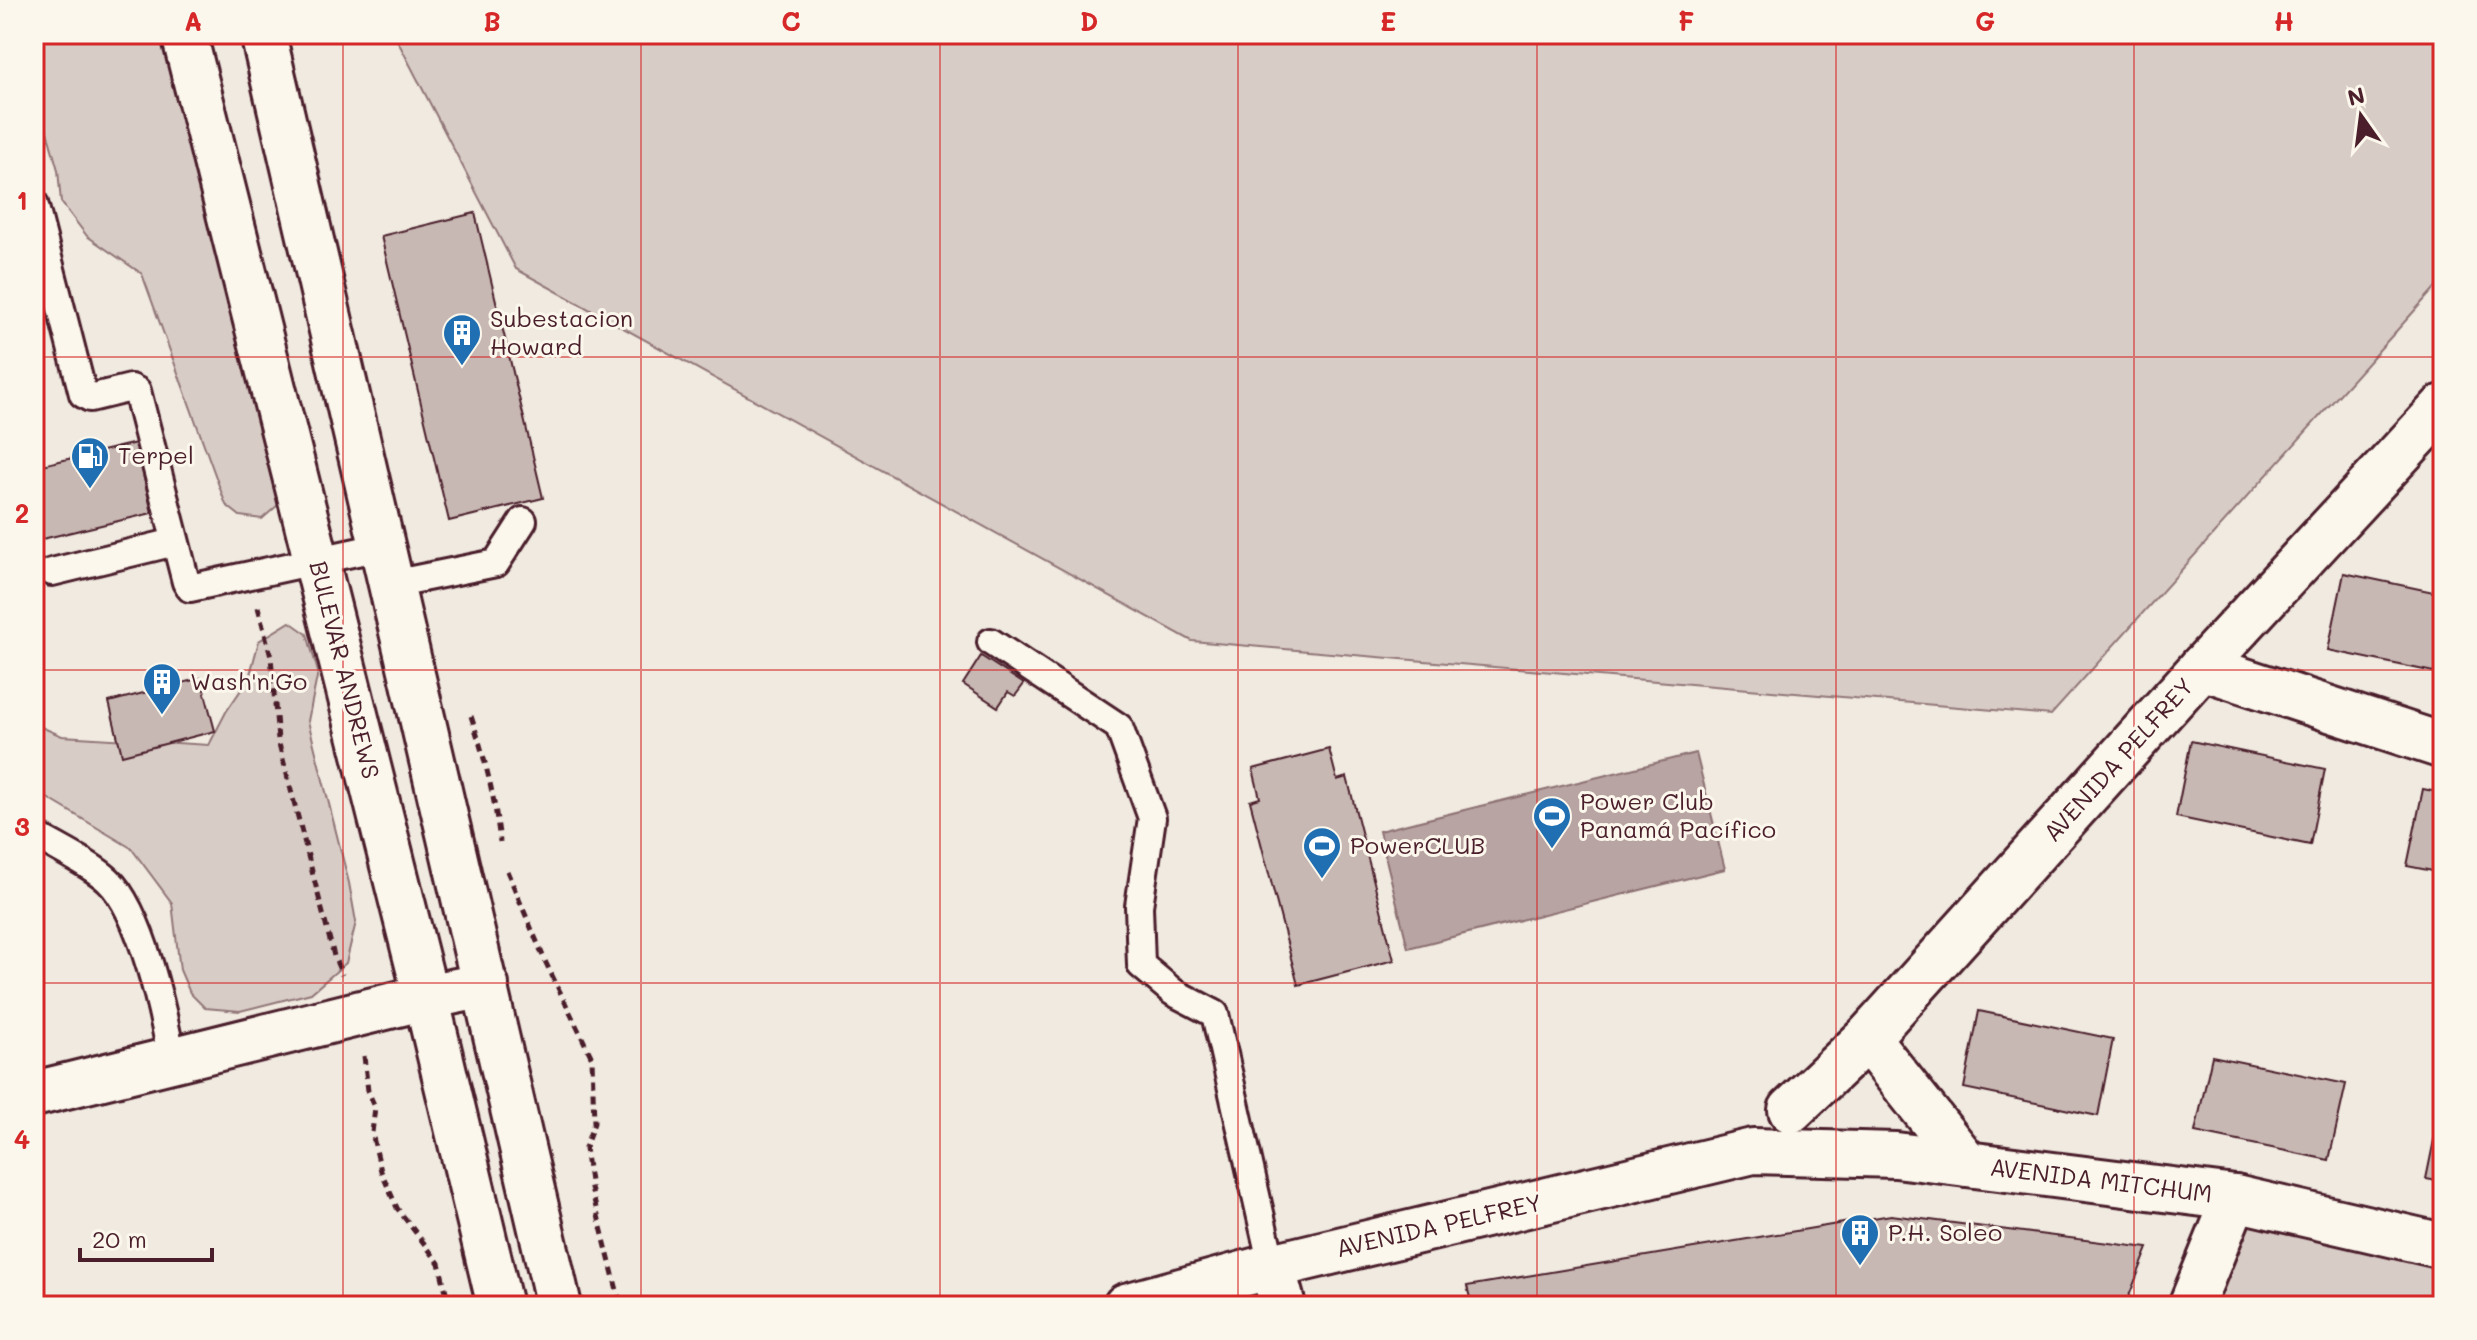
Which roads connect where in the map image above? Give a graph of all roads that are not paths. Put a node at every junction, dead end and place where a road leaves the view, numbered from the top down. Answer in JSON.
{"nodes":[{"id":1,"x":184,"y":34,"type":"edge"},
{"id":2,"x":263,"y":34,"type":"edge"},
{"id":3,"x":34,"y":203,"type":"edge"},
{"id":4,"x":40,"y":253,"type":"edge"},
{"id":5,"x":2443,"y":407,"type":"edge"},
{"id":6,"x":523,"y":521,"type":"dead end"},
{"id":7,"x":175,"y":542,"type":"junction"},
{"id":8,"x":316,"y":561,"type":"junction"},
{"id":9,"x":388,"y":565,"type":"junction"},
{"id":10,"x":52,"y":572,"type":"dead end"},
{"id":11,"x":991,"y":642,"type":"dead end"},
{"id":12,"x":2202,"y":667,"type":"junction"},
{"id":13,"x":2443,"y":746,"type":"edge"},
{"id":14,"x":34,"y":834,"type":"edge"},
{"id":15,"x":486,"y":985,"type":"junction"},
{"id":16,"x":426,"y":997,"type":"junction"},
{"id":17,"x":1867,"y":1038,"type":"junction"},
{"id":18,"x":172,"y":1061,"type":"junction"},
{"id":19,"x":34,"y":1094,"type":"edge"},
{"id":20,"x":1791,"y":1110,"type":"dead end"},
{"id":21,"x":1753,"y":1151,"type":"joint"},
{"id":22,"x":1967,"y":1164,"type":"junction"},
{"id":23,"x":2235,"y":1198,"type":"junction"},
{"id":24,"x":2443,"y":1246,"type":"edge"},
{"id":25,"x":1277,"y":1286,"type":"edge"},
{"id":26,"x":500,"y":1306,"type":"edge"},
{"id":27,"x":559,"y":1306,"type":"edge"},
{"id":28,"x":1126,"y":1306,"type":"edge"},
{"id":29,"x":2191,"y":1306,"type":"edge"}],
"edges":[{"from":1,"to":8,"type":"street","name":"BULEVAR ANDREWS"},
{"from":2,"to":9,"type":"street"},
{"from":3,"to":4,"type":"lane"},
{"from":4,"to":7,"type":"lane"},
{"from":5,"to":12,"type":"street","name":"AVENIDA PELFREY"},
{"from":6,"to":9,"type":"lane"},
{"from":7,"to":8,"type":"lane"},
{"from":7,"to":10,"type":"lane"},
{"from":8,"to":9,"type":"lane"},
{"from":8,"to":16,"type":"street","name":"BULEVAR ANDREWS"},
{"from":9,"to":15,"type":"street"},
{"from":11,"to":25,"type":"lane"},
{"from":12,"to":13,"type":"street"},
{"from":12,"to":17,"type":"street","name":"AVENIDA PELFREY"},
{"from":14,"to":18,"type":"lane"},
{"from":15,"to":16,"type":"street"},
{"from":15,"to":27,"type":"street"},
{"from":16,"to":18,"type":"street"},
{"from":16,"to":26,"type":"street","name":"BULEVAR ANDREWS"},
{"from":17,"to":20,"type":"street","name":"AVENIDA PELFREY"},
{"from":17,"to":22,"type":"street"},
{"from":18,"to":19,"type":"street"},
{"from":21,"to":22,"type":"street","name":"AVENIDA MITCHUM"},
{"from":21,"to":25,"type":"street","name":"AVENIDA PELFREY"},
{"from":22,"to":23,"type":"street","name":"AVENIDA MITCHUM"},
{"from":23,"to":24,"type":"street","name":"AVENIDA MITCHUM"},
{"from":23,"to":29,"type":"street"},
{"from":25,"to":28,"type":"street","name":"AVENIDA PELFREY"}]}
